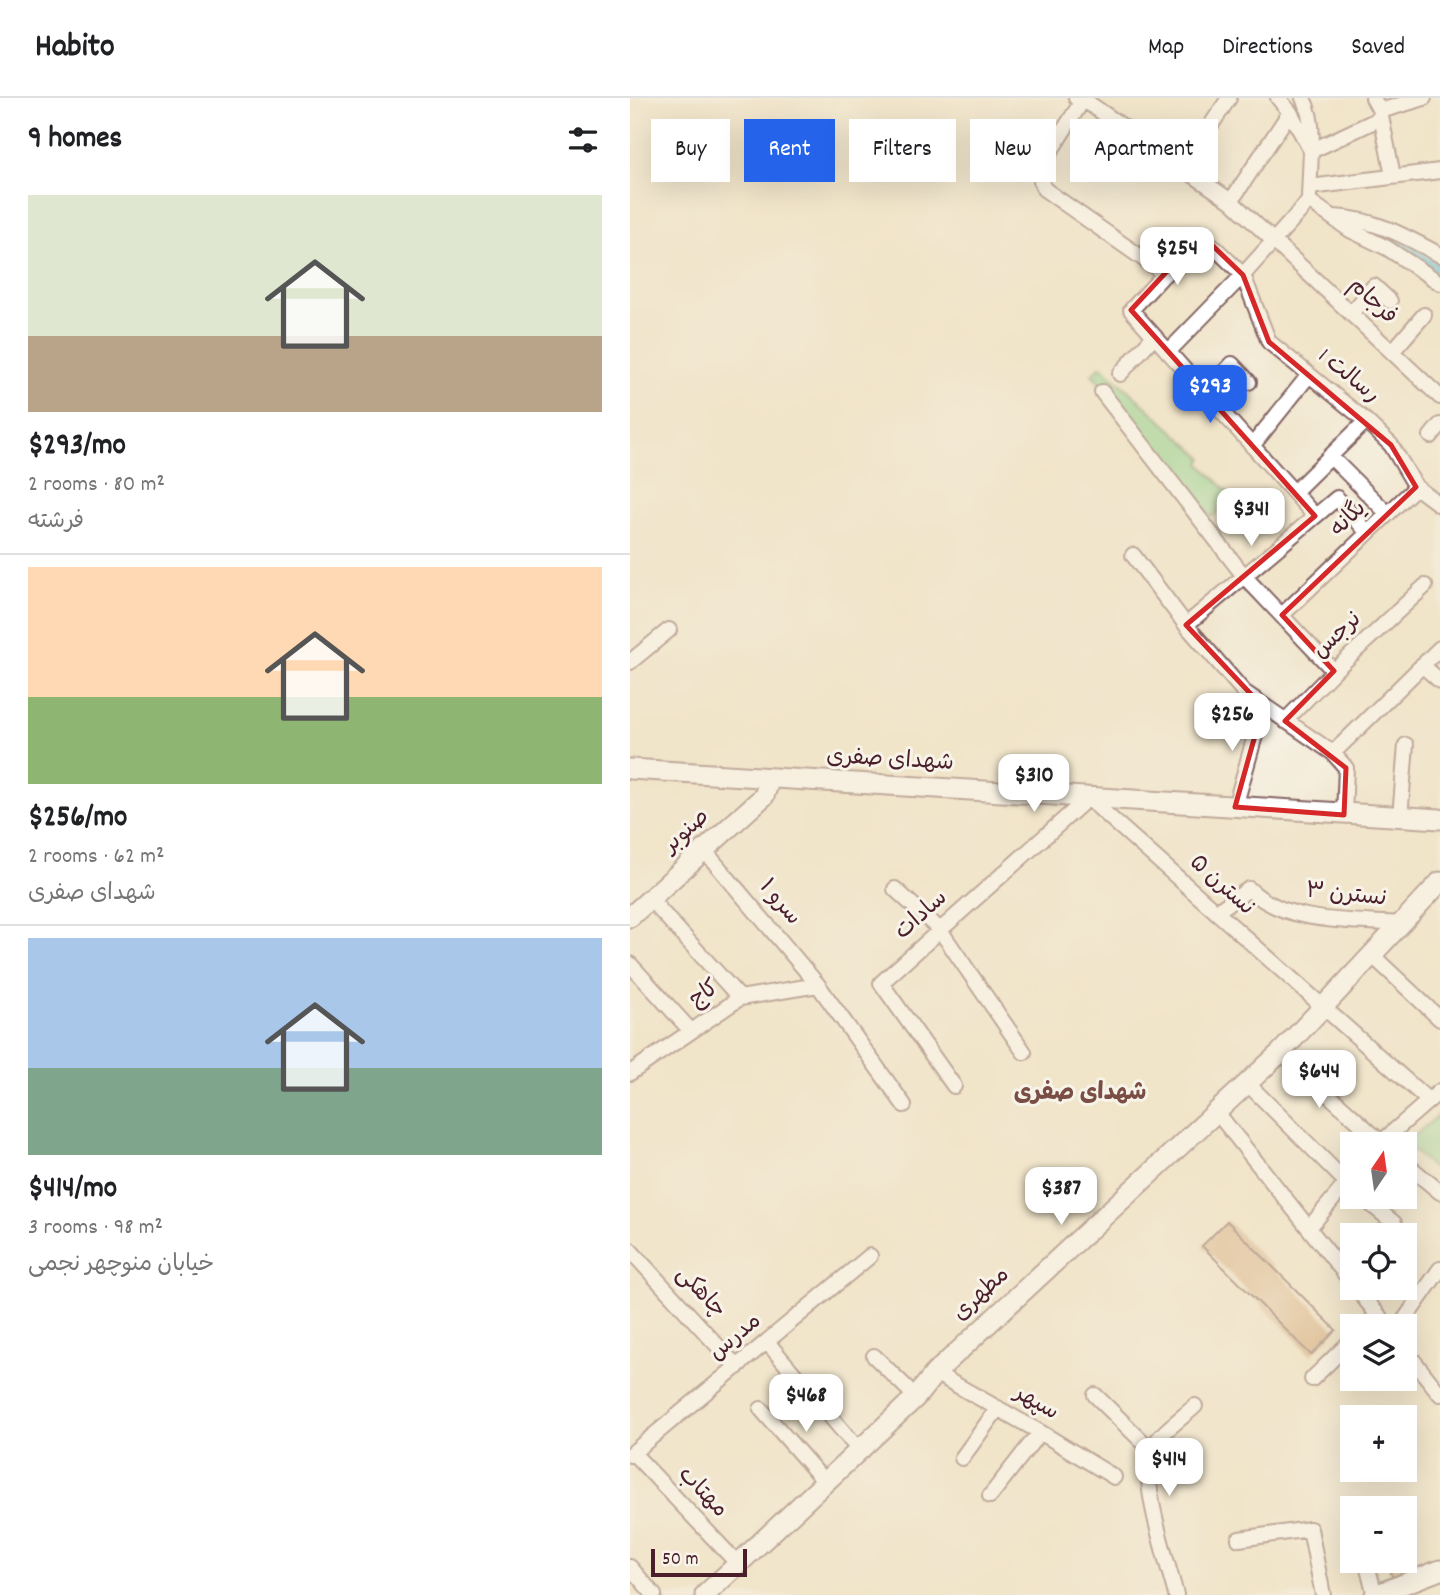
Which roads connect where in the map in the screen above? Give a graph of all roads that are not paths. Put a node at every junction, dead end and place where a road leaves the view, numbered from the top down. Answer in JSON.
{"nodes":[{"id":1,"x":1229,"y":98,"type":"edge"},
{"id":2,"x":1278,"y":98,"type":"edge"},
{"id":3,"x":1303,"y":98,"type":"edge"},
{"id":4,"x":1424,"y":98,"type":"edge"},
{"id":5,"x":1082,"y":99,"type":"edge"},
{"id":6,"x":1378,"y":109,"type":"edge"},
{"id":7,"x":1290,"y":112,"type":"junction"},
{"id":8,"x":1215,"y":119,"type":"edge"},
{"id":9,"x":1311,"y":151,"type":"junction"},
{"id":10,"x":1440,"y":171,"type":"edge"},
{"id":11,"x":1393,"y":176,"type":"junction"},
{"id":12,"x":1310,"y":194,"type":"junction"},
{"id":13,"x":1231,"y":201,"type":"junction"},
{"id":14,"x":1335,"y":217,"type":"junction"},
{"id":15,"x":1273,"y":240,"type":"junction"},
{"id":16,"x":1440,"y":255,"type":"edge"},
{"id":17,"x":1165,"y":274,"type":"junction"},
{"id":18,"x":1243,"y":275,"type":"junction"},
{"id":19,"x":1440,"y":283,"type":"edge"},
{"id":20,"x":1390,"y":301,"type":"dead end"},
{"id":21,"x":1351,"y":314,"type":"junction"},
{"id":22,"x":1424,"y":315,"type":"dead end"},
{"id":23,"x":1154,"y":336,"type":"junction"},
{"id":24,"x":1168,"y":352,"type":"junction"},
{"id":25,"x":1392,"y":352,"type":"junction"},
{"id":26,"x":1120,"y":374,"type":"dead end"},
{"id":27,"x":1309,"y":375,"type":"junction"},
{"id":28,"x":1249,"y":382,"type":"dead end"},
{"id":29,"x":1437,"y":388,"type":"edge"},
{"id":30,"x":1102,"y":392,"type":"dead end"},
{"id":31,"x":1205,"y":393,"type":"junction"},
{"id":32,"x":1366,"y":421,"type":"junction"},
{"id":33,"x":1252,"y":446,"type":"junction"},
{"id":34,"x":1330,"y":456,"type":"junction"},
{"id":35,"x":1416,"y":487,"type":"junction"},
{"id":36,"x":1294,"y":492,"type":"junction"},
{"id":37,"x":1440,"y":505,"type":"edge"},
{"id":38,"x":1388,"y":514,"type":"junction"},
{"id":39,"x":1315,"y":516,"type":"junction"},
{"id":40,"x":1368,"y":533,"type":"junction"},
{"id":41,"x":1133,"y":555,"type":"dead end"},
{"id":42,"x":1244,"y":576,"type":"junction"},
{"id":43,"x":1425,"y":586,"type":"dead end"},
{"id":44,"x":1282,"y":615,"type":"junction"},
{"id":45,"x":1186,"y":625,"type":"junction"},
{"id":46,"x":669,"y":630,"type":"dead end"},
{"id":47,"x":1440,"y":648,"type":"edge"},
{"id":48,"x":630,"y":662,"type":"edge"},
{"id":49,"x":1422,"y":665,"type":"junction"},
{"id":50,"x":1334,"y":671,"type":"junction"},
{"id":51,"x":1440,"y":681,"type":"edge"},
{"id":52,"x":1263,"y":707,"type":"junction"},
{"id":53,"x":1285,"y":721,"type":"junction"},
{"id":54,"x":1406,"y":746,"type":"dead end"},
{"id":55,"x":1333,"y":753,"type":"junction"},
{"id":56,"x":630,"y":769,"type":"edge"},
{"id":57,"x":770,"y":778,"type":"junction"},
{"id":58,"x":1088,"y":797,"type":"junction"},
{"id":59,"x":1235,"y":807,"type":"junction"},
{"id":60,"x":1344,"y":814,"type":"junction"},
{"id":61,"x":1400,"y":817,"type":"junction"},
{"id":62,"x":1440,"y":819,"type":"edge"},
{"id":63,"x":705,"y":850,"type":"junction"},
{"id":64,"x":1440,"y":882,"type":"edge"},
{"id":65,"x":895,"y":890,"type":"dead end"},
{"id":66,"x":650,"y":900,"type":"junction"},
{"id":67,"x":1216,"y":912,"type":"junction"},
{"id":68,"x":630,"y":918,"type":"edge"},
{"id":69,"x":1402,"y":924,"type":"junction"},
{"id":70,"x":940,"y":930,"type":"junction"},
{"id":71,"x":1373,"y":956,"type":"junction"},
{"id":72,"x":630,"y":964,"type":"edge"},
{"id":73,"x":818,"y":985,"type":"junction"},
{"id":74,"x":740,"y":998,"type":"junction"},
{"id":75,"x":1323,"y":1007,"type":"junction"},
{"id":76,"x":1439,"y":1015,"type":"edge"},
{"id":77,"x":691,"y":1031,"type":"junction"},
{"id":78,"x":1024,"y":1052,"type":"dead end"},
{"id":79,"x":1281,"y":1052,"type":"junction"},
{"id":80,"x":630,"y":1073,"type":"edge"},
{"id":81,"x":1246,"y":1082,"type":"junction"},
{"id":82,"x":954,"y":1086,"type":"dead end"},
{"id":83,"x":1440,"y":1091,"type":"edge"},
{"id":84,"x":1428,"y":1100,"type":"junction"},
{"id":85,"x":904,"y":1105,"type":"dead end"},
{"id":86,"x":1216,"y":1110,"type":"junction"},
{"id":87,"x":1368,"y":1132,"type":"edge"},
{"id":88,"x":1394,"y":1132,"type":"edge"},
{"id":89,"x":1340,"y":1173,"type":"edge"},
{"id":90,"x":1418,"y":1174,"type":"edge"},
{"id":91,"x":1440,"y":1192,"type":"edge"},
{"id":92,"x":1340,"y":1194,"type":"edge"},
{"id":93,"x":1377,"y":1209,"type":"edge"},
{"id":94,"x":1394,"y":1223,"type":"dead end"},
{"id":95,"x":1309,"y":1228,"type":"junction"},
{"id":96,"x":630,"y":1250,"type":"edge"},
{"id":97,"x":870,"y":1256,"type":"dead end"},
{"id":98,"x":1340,"y":1268,"type":"edge"},
{"id":99,"x":1440,"y":1269,"type":"edge"},
{"id":100,"x":1365,"y":1300,"type":"edge"},
{"id":101,"x":1376,"y":1314,"type":"edge"},
{"id":102,"x":1408,"y":1314,"type":"edge"},
{"id":103,"x":767,"y":1342,"type":"junction"},
{"id":104,"x":1340,"y":1352,"type":"edge"},
{"id":105,"x":874,"y":1356,"type":"dead end"},
{"id":106,"x":1417,"y":1365,"type":"edge"},
{"id":107,"x":737,"y":1367,"type":"junction"},
{"id":108,"x":934,"y":1373,"type":"junction"},
{"id":109,"x":1312,"y":1379,"type":"dead end"},
{"id":110,"x":1440,"y":1394,"type":"edge"},
{"id":111,"x":1095,"y":1395,"type":"dead end"},
{"id":112,"x":916,"y":1397,"type":"junction"},
{"id":113,"x":1195,"y":1406,"type":"dead end"},
{"id":114,"x":998,"y":1408,"type":"junction"},
{"id":115,"x":761,"y":1409,"type":"dead end"},
{"id":116,"x":1040,"y":1432,"type":"junction"},
{"id":117,"x":859,"y":1450,"type":"junction"},
{"id":118,"x":1151,"y":1450,"type":"junction"},
{"id":119,"x":631,"y":1454,"type":"edge"},
{"id":120,"x":962,"y":1458,"type":"dead end"},
{"id":121,"x":1114,"y":1478,"type":"dead end"},
{"id":122,"x":825,"y":1482,"type":"junction"},
{"id":123,"x":990,"y":1496,"type":"dead end"},
{"id":124,"x":1239,"y":1539,"type":"dead end"},
{"id":125,"x":738,"y":1564,"type":"junction"},
{"id":126,"x":630,"y":1567,"type":"edge"},
{"id":127,"x":1440,"y":1570,"type":"edge"},
{"id":128,"x":1369,"y":1573,"type":"edge"},
{"id":129,"x":654,"y":1595,"type":"edge"},
{"id":130,"x":705,"y":1595,"type":"edge"},
{"id":131,"x":1176,"y":1595,"type":"edge"},
{"id":132,"x":1323,"y":1595,"type":"edge"},
{"id":133,"x":1375,"y":1595,"type":"edge"}],
"edges":[{"from":1,"to":8,"type":"street"},
{"from":2,"to":7,"type":"street"},
{"from":3,"to":9,"type":"street"},
{"from":4,"to":6,"type":"street"},
{"from":5,"to":13,"type":"street"},
{"from":5,"to":17,"type":"street"},
{"from":6,"to":9,"type":"street"},
{"from":6,"to":11,"type":"street"},
{"from":7,"to":9,"type":"street"},
{"from":7,"to":13,"type":"street"},
{"from":9,"to":12,"type":"street"},
{"from":10,"to":11,"type":"street"},
{"from":11,"to":12,"type":"street"},
{"from":12,"to":14,"type":"street"},
{"from":12,"to":15,"type":"street"},
{"from":13,"to":15,"type":"street","name":"فرجام"},
{"from":14,"to":16,"type":"street"},
{"from":14,"to":19,"type":"street"},
{"from":15,"to":18,"type":"street"},
{"from":15,"to":21,"type":"street","name":"فرجام"},
{"from":17,"to":18,"type":"street"},
{"from":17,"to":23,"type":"street"},
{"from":18,"to":24,"type":"street"},
{"from":18,"to":27,"type":"street","name":"رسالت 1"},
{"from":20,"to":21,"type":"street"},
{"from":21,"to":25,"type":"street","name":"فرجام"},
{"from":22,"to":25,"type":"street"},
{"from":23,"to":24,"type":"street"},
{"from":23,"to":26,"type":"street"},
{"from":24,"to":31,"type":"street"},
{"from":25,"to":29,"type":"street","name":"فرجام"},
{"from":27,"to":32,"type":"street","name":"رسالت 1"},
{"from":27,"to":33,"type":"street"},
{"from":28,"to":31,"type":"street"},
{"from":30,"to":42,"type":"street"},
{"from":31,"to":33,"type":"street"},
{"from":32,"to":34,"type":"street"},
{"from":32,"to":35,"type":"street","name":"رسالت 1"},
{"from":33,"to":36,"type":"street"},
{"from":34,"to":36,"type":"street"},
{"from":34,"to":38,"type":"street"},
{"from":35,"to":37,"type":"street","name":"رسالت 1"},
{"from":35,"to":38,"type":"street","name":"یگانه"},
{"from":36,"to":39,"type":"street"},
{"from":38,"to":40,"type":"street","name":"یگانه"},
{"from":39,"to":40,"type":"street"},
{"from":39,"to":42,"type":"street"},
{"from":40,"to":44,"type":"street","name":"یگانه"},
{"from":41,"to":45,"type":"street"},
{"from":42,"to":44,"type":"street"},
{"from":42,"to":45,"type":"street"},
{"from":43,"to":50,"type":"street","name":"نرجس"},
{"from":44,"to":50,"type":"street"},
{"from":45,"to":52,"type":"street"},
{"from":46,"to":48,"type":"street"},
{"from":47,"to":49,"type":"street"},
{"from":49,"to":51,"type":"street"},
{"from":49,"to":55,"type":"street"},
{"from":50,"to":53,"type":"street","name":"نرجس"},
{"from":52,"to":53,"type":"street"},
{"from":52,"to":59,"type":"street"},
{"from":53,"to":55,"type":"street"},
{"from":54,"to":61,"type":"street"},
{"from":55,"to":60,"type":"street"},
{"from":56,"to":57,"type":"street","name":"شهدای صفری"},
{"from":57,"to":58,"type":"street","name":"شهدای صفری"},
{"from":57,"to":63,"type":"street","name":"صنوبر"},
{"from":58,"to":59,"type":"street","name":"شهدای صفری"},
{"from":58,"to":67,"type":"street","name":"نسترن ۵"},
{"from":58,"to":70,"type":"street","name":"سادات"},
{"from":59,"to":60,"type":"street","name":"شهدای صفری"},
{"from":60,"to":61,"type":"street","name":"شهدای صفری"},
{"from":61,"to":62,"type":"street","name":"شهدای صفری"},
{"from":63,"to":66,"type":"street","name":"صنوبر"},
{"from":63,"to":73,"type":"street","name":"سرو ۱"},
{"from":64,"to":69,"type":"street","name":"مطهری"},
{"from":65,"to":70,"type":"street"},
{"from":66,"to":68,"type":"street","name":"صنوبر"},
{"from":66,"to":74,"type":"street"},
{"from":67,"to":69,"type":"street","name":"نسترن ۳"},
{"from":67,"to":75,"type":"street","name":"نسترن ۵"},
{"from":69,"to":71,"type":"street","name":"مطهری"},
{"from":70,"to":78,"type":"street"},
{"from":70,"to":82,"type":"street","name":"سادات"},
{"from":71,"to":75,"type":"street","name":"مطهری"},
{"from":71,"to":76,"type":"street"},
{"from":72,"to":77,"type":"street"},
{"from":73,"to":74,"type":"street","name":"کاج"},
{"from":73,"to":85,"type":"street","name":"سرو ۱"},
{"from":74,"to":77,"type":"street","name":"کاج"},
{"from":75,"to":79,"type":"street","name":"مطهری"},
{"from":75,"to":84,"type":"street","name":"نسترن ۵"},
{"from":77,"to":80,"type":"street","name":"کاج"},
{"from":79,"to":81,"type":"street","name":"مطهری"},
{"from":79,"to":87,"type":"street"},
{"from":81,"to":86,"type":"street","name":"مطهری"},
{"from":81,"to":89,"type":"street"},
{"from":83,"to":84,"type":"street"},
{"from":84,"to":88,"type":"street"},
{"from":86,"to":95,"type":"street"},
{"from":86,"to":108,"type":"street","name":"مطهری"},
{"from":90,"to":91,"type":"street"},
{"from":92,"to":95,"type":"street"},
{"from":93,"to":94,"type":"street"},
{"from":95,"to":98,"type":"street"},
{"from":96,"to":107,"type":"street","name":"چاهکی"},
{"from":97,"to":103,"type":"street","name":"مدرس"},
{"from":99,"to":102,"type":"street"},
{"from":100,"to":101,"type":"street"},
{"from":103,"to":107,"type":"street","name":"مدرس"},
{"from":103,"to":117,"type":"street"},
{"from":104,"to":109,"type":"street"},
{"from":105,"to":112,"type":"street"},
{"from":106,"to":110,"type":"street"},
{"from":107,"to":119,"type":"street","name":"مدرس"},
{"from":108,"to":112,"type":"street","name":"مطهری"},
{"from":108,"to":114,"type":"street","name":"سپهر"},
{"from":111,"to":118,"type":"street"},
{"from":112,"to":117,"type":"street","name":"مطهری"},
{"from":113,"to":118,"type":"street"},
{"from":114,"to":116,"type":"street","name":"سپهر"},
{"from":114,"to":120,"type":"street"},
{"from":115,"to":122,"type":"street"},
{"from":116,"to":121,"type":"street","name":"سپهر"},
{"from":116,"to":123,"type":"street"},
{"from":117,"to":122,"type":"street","name":"مطهری"},
{"from":118,"to":131,"type":"street"},
{"from":119,"to":125,"type":"street","name":"مهتاب"},
{"from":122,"to":125,"type":"street","name":"مطهری"},
{"from":124,"to":132,"type":"street"},
{"from":125,"to":130,"type":"street","name":"مطهری"},
{"from":126,"to":129,"type":"street"},
{"from":127,"to":133,"type":"street"},
{"from":128,"to":133,"type":"street"}]}
